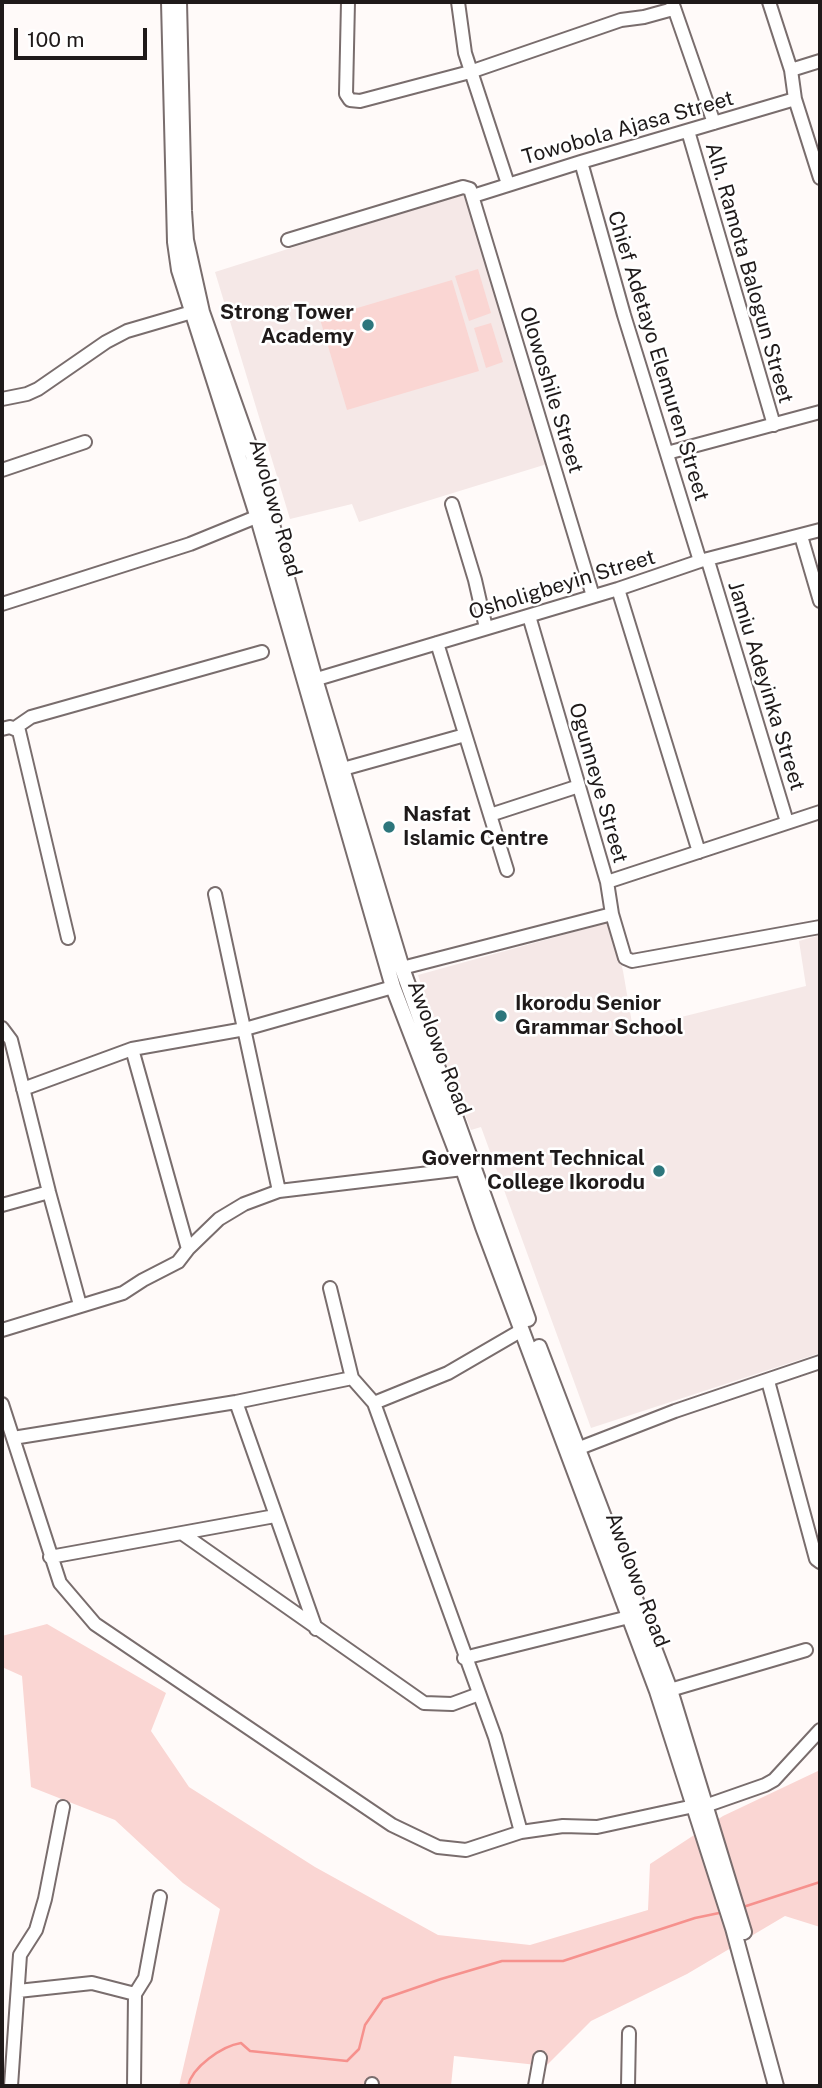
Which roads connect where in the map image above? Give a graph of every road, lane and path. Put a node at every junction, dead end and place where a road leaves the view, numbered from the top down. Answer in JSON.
{"nodes":[{"id":1,"x":169,"y":2,"type":"edge"},
{"id":2,"x":179,"y":2,"type":"edge"},
{"id":3,"x":348,"y":2,"type":"edge"},
{"id":4,"x":458,"y":2,"type":"edge"},
{"id":5,"x":769,"y":2,"type":"edge"},
{"id":6,"x":672,"y":5,"type":"edge"},
{"id":7,"x":820,"y":61,"type":"edge"},
{"id":8,"x":790,"y":70,"type":"junction"},
{"id":9,"x":470,"y":72,"type":"junction"},
{"id":10,"x":795,"y":99,"type":"junction"},
{"id":11,"x":715,"y":123,"type":"junction"},
{"id":12,"x":688,"y":131,"type":"junction"},
{"id":13,"x":581,"y":162,"type":"junction"},
{"id":14,"x":820,"y":176,"type":"edge"},
{"id":15,"x":508,"y":184,"type":"junction"},
{"id":16,"x":473,"y":196,"type":"junction"},
{"id":17,"x":288,"y":240,"type":"dead end"},
{"id":18,"x":192,"y":312,"type":"junction"},
{"id":19,"x":2,"y":399,"type":"edge"},
{"id":20,"x":820,"y":412,"type":"edge"},
{"id":21,"x":774,"y":425,"type":"junction"},
{"id":22,"x":85,"y":442,"type":"dead end"},
{"id":23,"x":667,"y":453,"type":"junction"},
{"id":24,"x":2,"y":470,"type":"edge"},
{"id":25,"x":452,"y":504,"type":"dead end"},
{"id":26,"x":262,"y":514,"type":"junction"},
{"id":27,"x":820,"y":530,"type":"edge"},
{"id":28,"x":801,"y":536,"type":"junction"},
{"id":29,"x":704,"y":561,"type":"junction"},
{"id":30,"x":618,"y":589,"type":"junction"},
{"id":31,"x":593,"y":596,"type":"junction"},
{"id":32,"x":820,"y":601,"type":"edge"},
{"id":33,"x":2,"y":604,"type":"edge"},
{"id":34,"x":528,"y":616,"type":"junction"},
{"id":35,"x":486,"y":628,"type":"junction"},
{"id":36,"x":436,"y":643,"type":"junction"},
{"id":37,"x":262,"y":652,"type":"dead end"},
{"id":38,"x":310,"y":681,"type":"junction"},
{"id":39,"x":8,"y":729,"type":"edge"},
{"id":40,"x":465,"y":735,"type":"junction"},
{"id":41,"x":343,"y":769,"type":"junction"},
{"id":42,"x":579,"y":786,"type":"junction"},
{"id":43,"x":820,"y":812,"type":"edge"},
{"id":44,"x":489,"y":815,"type":"junction"},
{"id":45,"x":787,"y":822,"type":"junction"},
{"id":46,"x":699,"y":852,"type":"junction"},
{"id":47,"x":507,"y":870,"type":"dead end"},
{"id":48,"x":607,"y":882,"type":"junction"},
{"id":49,"x":215,"y":894,"type":"dead end"},
{"id":50,"x":612,"y":914,"type":"junction"},
{"id":51,"x":820,"y":927,"type":"edge"},
{"id":52,"x":68,"y":938,"type":"dead end"},
{"id":53,"x":402,"y":968,"type":"junction"},
{"id":54,"x":393,"y":987,"type":"junction"},
{"id":55,"x":2,"y":1028,"type":"edge"},
{"id":56,"x":245,"y":1029,"type":"junction"},
{"id":57,"x":132,"y":1049,"type":"junction"},
{"id":58,"x":23,"y":1089,"type":"junction"},
{"id":59,"x":463,"y":1169,"type":"junction"},
{"id":60,"x":279,"y":1191,"type":"junction"},
{"id":61,"x":49,"y":1192,"type":"junction"},
{"id":62,"x":481,"y":1203,"type":"junction"},
{"id":63,"x":2,"y":1205,"type":"edge"},
{"id":64,"x":188,"y":1249,"type":"junction"},
{"id":65,"x":330,"y":1288,"type":"dead end"},
{"id":66,"x":80,"y":1305,"type":"junction"},
{"id":67,"x":2,"y":1330,"type":"edge"},
{"id":68,"x":522,"y":1330,"type":"junction"},
{"id":69,"x":820,"y":1362,"type":"edge"},
{"id":70,"x":352,"y":1378,"type":"junction"},
{"id":71,"x":768,"y":1381,"type":"junction"},
{"id":72,"x":236,"y":1402,"type":"junction"},
{"id":73,"x":374,"y":1403,"type":"junction"},
{"id":74,"x":2,"y":1405,"type":"edge"},
{"id":75,"x":13,"y":1438,"type":"junction"},
{"id":76,"x":577,"y":1449,"type":"junction"},
{"id":77,"x":275,"y":1516,"type":"junction"},
{"id":78,"x":183,"y":1534,"type":"junction"},
{"id":79,"x":50,"y":1557,"type":"junction"},
{"id":80,"x":820,"y":1562,"type":"edge"},
{"id":81,"x":629,"y":1617,"type":"junction"},
{"id":82,"x":316,"y":1629,"type":"junction"},
{"id":83,"x":806,"y":1650,"type":"dead end"},
{"id":84,"x":464,"y":1658,"type":"junction"},
{"id":85,"x":670,"y":1690,"type":"junction"},
{"id":86,"x":479,"y":1694,"type":"junction"},
{"id":87,"x":820,"y":1730,"type":"edge"},
{"id":88,"x":699,"y":1806,"type":"junction"},
{"id":89,"x":64,"y":1807,"type":"dead end"},
{"id":90,"x":521,"y":1832,"type":"junction"},
{"id":91,"x":160,"y":1896,"type":"dead end"},
{"id":92,"x":737,"y":1927,"type":"junction"},
{"id":93,"x":18,"y":1991,"type":"junction"},
{"id":94,"x":135,"y":1994,"type":"junction"},
{"id":95,"x":629,"y":2033,"type":"dead end"},
{"id":96,"x":540,"y":2058,"type":"dead end"},
{"id":97,"x":11,"y":2086,"type":"edge"},
{"id":98,"x":134,"y":2086,"type":"edge"},
{"id":99,"x":535,"y":2086,"type":"edge"},
{"id":100,"x":628,"y":2086,"type":"edge"},
{"id":101,"x":776,"y":2086,"type":"edge"},
{"id":102,"x":786,"y":2086,"type":"edge"}],
"edges":[{"from":1,"to":18,"type":"main road","name":"Awolowo Road"},
{"from":2,"to":26,"type":"main road","name":"Awolowo Road"},
{"from":3,"to":9,"type":"street"},
{"from":4,"to":9,"type":"street"},
{"from":5,"to":8,"type":"street"},
{"from":6,"to":9,"type":"street"},
{"from":6,"to":11,"type":"street"},
{"from":7,"to":8,"type":"street"},
{"from":8,"to":10,"type":"street"},
{"from":9,"to":15,"type":"street"},
{"from":10,"to":11,"type":"street","name":"Towobola Ajasa Street"},
{"from":10,"to":14,"type":"street"},
{"from":11,"to":12,"type":"street","name":"Towobola Ajasa Street"},
{"from":12,"to":13,"type":"street","name":"Towobola Ajasa Street"},
{"from":12,"to":21,"type":"street","name":"Alh. Ramota Balogun Street"},
{"from":13,"to":15,"type":"street","name":"Towobola Ajasa Street"},
{"from":13,"to":23,"type":"street","name":"Chief Adetayo Elemuren Street"},
{"from":15,"to":16,"type":"street","name":"Towobola Ajasa Street"},
{"from":16,"to":17,"type":"street"},
{"from":16,"to":31,"type":"street","name":"Olowoshile Street"},
{"from":18,"to":19,"type":"street"},
{"from":18,"to":26,"type":"main road","name":"Awolowo Road"},
{"from":20,"to":21,"type":"street"},
{"from":21,"to":23,"type":"street"},
{"from":22,"to":24,"type":"street"},
{"from":23,"to":29,"type":"street","name":"Chief Adetayo Elemuren Street"},
{"from":25,"to":35,"type":"street"},
{"from":26,"to":33,"type":"street"},
{"from":26,"to":38,"type":"main road","name":"Awolowo Road"},
{"from":27,"to":28,"type":"street","name":"Osholigbeyin Street"},
{"from":28,"to":29,"type":"street","name":"Osholigbeyin Street"},
{"from":28,"to":32,"type":"street"},
{"from":29,"to":30,"type":"street","name":"Osholigbeyin Street"},
{"from":29,"to":45,"type":"street","name":"Jamiu Adeyinka Street"},
{"from":30,"to":31,"type":"street","name":"Osholigbeyin Street"},
{"from":30,"to":46,"type":"street"},
{"from":31,"to":34,"type":"street","name":"Osholigbeyin Street"},
{"from":34,"to":35,"type":"street","name":"Osholigbeyin Street"},
{"from":34,"to":42,"type":"street","name":"Ogunneye Street"},
{"from":35,"to":36,"type":"street","name":"Osholigbeyin Street"},
{"from":36,"to":38,"type":"street","name":"Osholigbeyin Street"},
{"from":36,"to":40,"type":"street"},
{"from":37,"to":39,"type":"street"},
{"from":38,"to":41,"type":"main road","name":"Awolowo Road"},
{"from":38,"to":54,"type":"main road","name":"Awolowo Road"},
{"from":39,"to":52,"type":"street"},
{"from":40,"to":41,"type":"street"},
{"from":40,"to":44,"type":"street"},
{"from":41,"to":53,"type":"main road","name":"Awolowo Road"},
{"from":42,"to":44,"type":"street"},
{"from":42,"to":48,"type":"street","name":"Ogunneye Street"},
{"from":43,"to":45,"type":"street"},
{"from":44,"to":47,"type":"street"},
{"from":45,"to":46,"type":"street"},
{"from":46,"to":48,"type":"street"},
{"from":48,"to":50,"type":"street","name":"Ogunneye Street"},
{"from":49,"to":56,"type":"street"},
{"from":50,"to":51,"type":"street","name":"Ogunneye Street"},
{"from":50,"to":53,"type":"street"},
{"from":53,"to":62,"type":"main road","name":"Awolowo Road"},
{"from":54,"to":56,"type":"street"},
{"from":54,"to":59,"type":"main road","name":"Awolowo Road"},
{"from":55,"to":58,"type":"street"},
{"from":56,"to":57,"type":"street"},
{"from":56,"to":60,"type":"street"},
{"from":57,"to":58,"type":"street"},
{"from":57,"to":64,"type":"street"},
{"from":58,"to":61,"type":"street"},
{"from":59,"to":60,"type":"street"},
{"from":59,"to":62,"type":"main road","name":"Awolowo Road"},
{"from":60,"to":64,"type":"street"},
{"from":61,"to":63,"type":"street"},
{"from":61,"to":66,"type":"street"},
{"from":62,"to":68,"type":"main road","name":"Awolowo Road"},
{"from":62,"to":76,"type":"main road","name":"Awolowo Road"},
{"from":64,"to":66,"type":"street"},
{"from":65,"to":70,"type":"street"},
{"from":66,"to":67,"type":"street"},
{"from":68,"to":73,"type":"street"},
{"from":68,"to":81,"type":"main road","name":"Awolowo Road"},
{"from":69,"to":71,"type":"street"},
{"from":70,"to":72,"type":"street"},
{"from":70,"to":73,"type":"street"},
{"from":71,"to":76,"type":"street"},
{"from":71,"to":80,"type":"street"},
{"from":72,"to":75,"type":"street"},
{"from":72,"to":77,"type":"street"},
{"from":73,"to":84,"type":"street"},
{"from":74,"to":75,"type":"street"},
{"from":75,"to":79,"type":"street"},
{"from":76,"to":85,"type":"main road","name":"Awolowo Road"},
{"from":77,"to":78,"type":"street"},
{"from":77,"to":82,"type":"street"},
{"from":78,"to":79,"type":"street"},
{"from":78,"to":82,"type":"street"},
{"from":79,"to":90,"type":"street"},
{"from":81,"to":84,"type":"street"},
{"from":81,"to":88,"type":"main road","name":"Awolowo Road"},
{"from":82,"to":86,"type":"street"},
{"from":83,"to":85,"type":"street"},
{"from":84,"to":86,"type":"street"},
{"from":85,"to":88,"type":"main road","name":"Awolowo Road"},
{"from":86,"to":90,"type":"street"},
{"from":87,"to":88,"type":"street"},
{"from":88,"to":90,"type":"street"},
{"from":88,"to":92,"type":"main road","name":"Awolowo Road"},
{"from":89,"to":93,"type":"street"},
{"from":91,"to":94,"type":"street"},
{"from":92,"to":101,"type":"main road","name":"Awolowo Road"},
{"from":92,"to":102,"type":"main road","name":"Awolowo Road"},
{"from":93,"to":94,"type":"street"},
{"from":93,"to":97,"type":"street"},
{"from":94,"to":98,"type":"street"},
{"from":95,"to":100,"type":"street"},
{"from":96,"to":99,"type":"street"}]}
